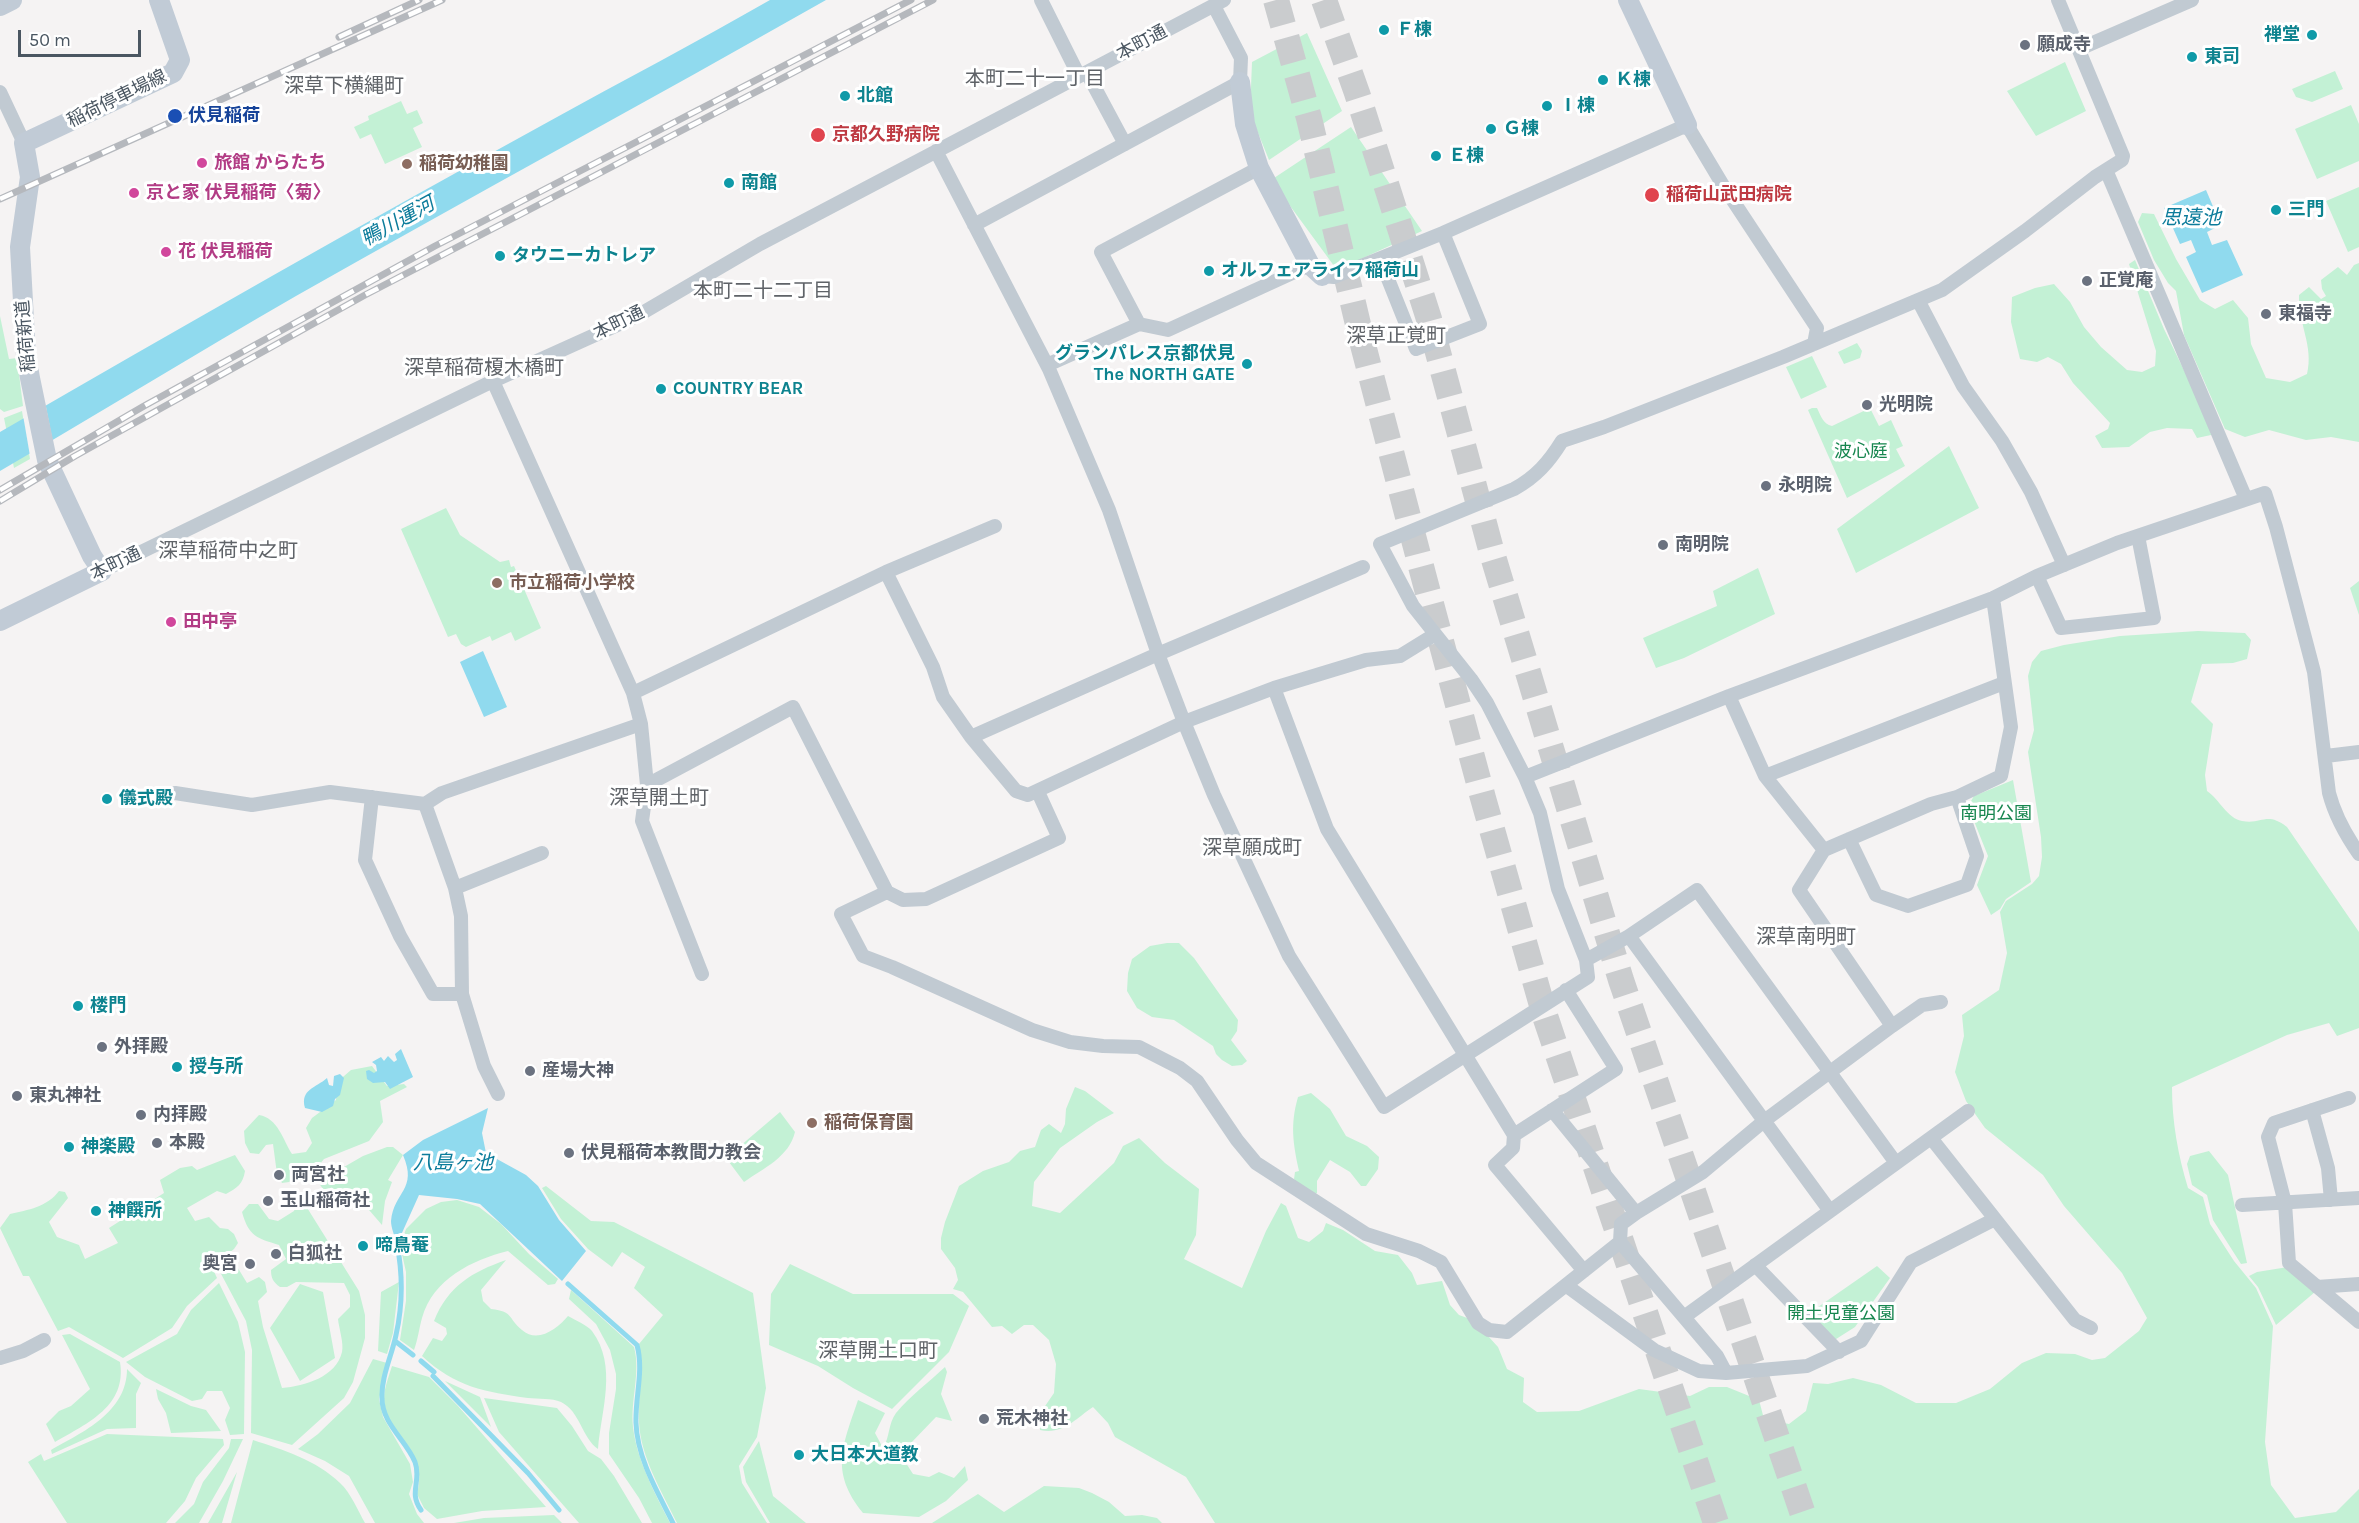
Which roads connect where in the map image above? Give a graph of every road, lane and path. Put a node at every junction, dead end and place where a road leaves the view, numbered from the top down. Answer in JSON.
{"nodes":[{"id":1,"x":12,"y":0,"type":"edge"},
{"id":2,"x":159,"y":0,"type":"edge"},
{"id":3,"x":1041,"y":0,"type":"edge"},
{"id":4,"x":1628,"y":0,"type":"edge"},
{"id":5,"x":2058,"y":0,"type":"edge"},
{"id":6,"x":2192,"y":0,"type":"edge"},
{"id":7,"x":1219,"y":3,"type":"edge"},
{"id":8,"x":0,"y":6,"type":"edge"},
{"id":9,"x":2079,"y":49,"type":"junction"},
{"id":10,"x":1083,"y":74,"type":"junction"},
{"id":11,"x":1240,"y":82,"type":"junction"},
{"id":12,"x":0,"y":92,"type":"edge"},
{"id":13,"x":1687,"y":125,"type":"junction"},
{"id":14,"x":24,"y":143,"type":"junction"},
{"id":15,"x":1125,"y":144,"type":"junction"},
{"id":16,"x":936,"y":152,"type":"junction"},
{"id":17,"x":1259,"y":168,"type":"junction"},
{"id":18,"x":2106,"y":170,"type":"junction"},
{"id":19,"x":974,"y":225,"type":"junction"},
{"id":20,"x":1443,"y":233,"type":"junction"},
{"id":21,"x":1380,"y":259,"type":"junction"},
{"id":22,"x":1316,"y":270,"type":"junction"},
{"id":23,"x":1918,"y":300,"type":"junction"},
{"id":24,"x":1139,"y":324,"type":"junction"},
{"id":25,"x":1814,"y":344,"type":"junction"},
{"id":26,"x":1047,"y":365,"type":"junction"},
{"id":27,"x":493,"y":381,"type":"junction"},
{"id":28,"x":2246,"y":499,"type":"junction"},
{"id":29,"x":995,"y":526,"type":"dead end"},
{"id":30,"x":2138,"y":536,"type":"junction"},
{"id":31,"x":2064,"y":565,"type":"junction"},
{"id":32,"x":1363,"y":567,"type":"dead end"},
{"id":33,"x":102,"y":571,"type":"junction"},
{"id":34,"x":886,"y":572,"type":"junction"},
{"id":35,"x":2037,"y":576,"type":"junction"},
{"id":36,"x":1993,"y":597,"type":"junction"},
{"id":37,"x":0,"y":621,"type":"edge"},
{"id":38,"x":1434,"y":635,"type":"junction"},
{"id":39,"x":1158,"y":654,"type":"junction"},
{"id":40,"x":2004,"y":683,"type":"junction"},
{"id":41,"x":1274,"y":688,"type":"junction"},
{"id":42,"x":633,"y":693,"type":"junction"},
{"id":43,"x":1729,"y":696,"type":"junction"},
{"id":44,"x":1184,"y":722,"type":"junction"},
{"id":45,"x":641,"y":724,"type":"junction"},
{"id":46,"x":971,"y":737,"type":"junction"},
{"id":47,"x":2359,"y":753,"type":"edge"},
{"id":48,"x":2326,"y":756,"type":"junction"},
{"id":49,"x":1765,"y":776,"type":"junction"},
{"id":50,"x":1525,"y":777,"type":"junction"},
{"id":51,"x":647,"y":784,"type":"junction"},
{"id":52,"x":1038,"y":792,"type":"junction"},
{"id":53,"x":175,"y":793,"type":"dead end"},
{"id":54,"x":372,"y":797,"type":"junction"},
{"id":55,"x":1957,"y":797,"type":"junction"},
{"id":56,"x":425,"y":804,"type":"junction"},
{"id":57,"x":1850,"y":839,"type":"junction"},
{"id":58,"x":1824,"y":850,"type":"junction"},
{"id":59,"x":2358,"y":851,"type":"edge"},
{"id":60,"x":542,"y":853,"type":"dead end"},
{"id":61,"x":455,"y":888,"type":"junction"},
{"id":62,"x":887,"y":892,"type":"junction"},
{"id":63,"x":1629,"y":936,"type":"junction"},
{"id":64,"x":1586,"y":960,"type":"junction"},
{"id":65,"x":702,"y":974,"type":"dead end"},
{"id":66,"x":1566,"y":990,"type":"junction"},
{"id":67,"x":462,"y":994,"type":"junction"},
{"id":68,"x":1941,"y":1002,"type":"dead end"},
{"id":69,"x":1892,"y":1026,"type":"junction"},
{"id":70,"x":1465,"y":1055,"type":"junction"},
{"id":71,"x":1830,"y":1072,"type":"junction"},
{"id":72,"x":498,"y":1094,"type":"dead end"},
{"id":73,"x":2349,"y":1098,"type":"dead end"},
{"id":74,"x":1552,"y":1110,"type":"junction"},
{"id":75,"x":2312,"y":1110,"type":"junction"},
{"id":76,"x":1968,"y":1111,"type":"dead end"},
{"id":77,"x":1764,"y":1121,"type":"junction"},
{"id":78,"x":1514,"y":1135,"type":"junction"},
{"id":79,"x":1931,"y":1138,"type":"junction"},
{"id":80,"x":1896,"y":1163,"type":"junction"},
{"id":81,"x":2359,"y":1198,"type":"edge"},
{"id":82,"x":2331,"y":1200,"type":"junction"},
{"id":83,"x":2285,"y":1203,"type":"junction"},
{"id":84,"x":2242,"y":1205,"type":"dead end"},
{"id":85,"x":1830,"y":1211,"type":"junction"},
{"id":86,"x":1635,"y":1213,"type":"junction"},
{"id":87,"x":1995,"y":1219,"type":"junction"},
{"id":88,"x":1620,"y":1242,"type":"junction"},
{"id":89,"x":1755,"y":1265,"type":"junction"},
{"id":90,"x":1584,"y":1271,"type":"junction"},
{"id":91,"x":2359,"y":1284,"type":"edge"},
{"id":92,"x":1568,"y":1286,"type":"junction"},
{"id":93,"x":2318,"y":1287,"type":"junction"},
{"id":94,"x":1684,"y":1317,"type":"junction"},
{"id":95,"x":2359,"y":1322,"type":"edge"},
{"id":96,"x":2091,"y":1328,"type":"dead end"},
{"id":97,"x":44,"y":1340,"type":"dead end"},
{"id":98,"x":1839,"y":1352,"type":"junction"},
{"id":99,"x":0,"y":1358,"type":"edge"},
{"id":100,"x":1726,"y":1373,"type":"junction"}],
"edges":[{"from":1,"to":8,"type":"main road"},
{"from":2,"to":14,"type":"main road","name":"稲荷停車場線"},
{"from":3,"to":10,"type":"street"},
{"from":4,"to":13,"type":"main road"},
{"from":5,"to":9,"type":"street"},
{"from":6,"to":9,"type":"street"},
{"from":7,"to":10,"type":"street","name":"本町通"},
{"from":7,"to":11,"type":"street"},
{"from":9,"to":18,"type":"street"},
{"from":10,"to":15,"type":"street"},
{"from":10,"to":16,"type":"street","name":"本町通"},
{"from":11,"to":15,"type":"street"},
{"from":11,"to":17,"type":"main road"},
{"from":12,"to":14,"type":"street","name":"稲荷新道"},
{"from":13,"to":20,"type":"street"},
{"from":13,"to":25,"type":"street"},
{"from":14,"to":33,"type":"main road","name":"稲荷新道"},
{"from":15,"to":19,"type":"street"},
{"from":16,"to":19,"type":"street"},
{"from":16,"to":27,"type":"street","name":"本町通"},
{"from":17,"to":22,"type":"main road"},
{"from":17,"to":24,"type":"street"},
{"from":18,"to":23,"type":"street"},
{"from":18,"to":28,"type":"street"},
{"from":19,"to":26,"type":"street"},
{"from":20,"to":21,"type":"street"},
{"from":20,"to":21,"type":"street"},
{"from":21,"to":22,"type":"street"},
{"from":22,"to":24,"type":"street"},
{"from":23,"to":25,"type":"street"},
{"from":23,"to":31,"type":"street"},
{"from":24,"to":26,"type":"street"},
{"from":25,"to":38,"type":"street"},
{"from":26,"to":39,"type":"street"},
{"from":27,"to":33,"type":"street","name":"本町通"},
{"from":27,"to":42,"type":"street"},
{"from":28,"to":30,"type":"street"},
{"from":28,"to":48,"type":"street"},
{"from":29,"to":34,"type":"street"},
{"from":30,"to":31,"type":"street"},
{"from":30,"to":35,"type":"street"},
{"from":31,"to":35,"type":"street"},
{"from":32,"to":39,"type":"street"},
{"from":33,"to":37,"type":"main road","name":"本町通"},
{"from":34,"to":42,"type":"street"},
{"from":34,"to":46,"type":"street"},
{"from":35,"to":36,"type":"street"},
{"from":36,"to":40,"type":"street"},
{"from":36,"to":43,"type":"street"},
{"from":38,"to":41,"type":"street"},
{"from":38,"to":50,"type":"street"},
{"from":39,"to":44,"type":"street"},
{"from":39,"to":46,"type":"street"},
{"from":40,"to":49,"type":"street"},
{"from":40,"to":55,"type":"street"},
{"from":41,"to":44,"type":"street"},
{"from":41,"to":70,"type":"street"},
{"from":42,"to":45,"type":"street"},
{"from":43,"to":49,"type":"street"},
{"from":43,"to":50,"type":"street"},
{"from":44,"to":52,"type":"street"},
{"from":44,"to":70,"type":"street"},
{"from":45,"to":51,"type":"street"},
{"from":45,"to":56,"type":"street"},
{"from":46,"to":52,"type":"street"},
{"from":47,"to":48,"type":"street"},
{"from":48,"to":59,"type":"street"},
{"from":49,"to":58,"type":"street"},
{"from":50,"to":64,"type":"street"},
{"from":51,"to":62,"type":"street"},
{"from":51,"to":65,"type":"street"},
{"from":52,"to":62,"type":"street"},
{"from":53,"to":54,"type":"street"},
{"from":54,"to":56,"type":"street"},
{"from":54,"to":67,"type":"street"},
{"from":55,"to":57,"type":"street"},
{"from":55,"to":57,"type":"street"},
{"from":56,"to":61,"type":"street"},
{"from":57,"to":58,"type":"street"},
{"from":58,"to":69,"type":"street"},
{"from":60,"to":61,"type":"street"},
{"from":61,"to":67,"type":"street"},
{"from":62,"to":92,"type":"street"},
{"from":63,"to":64,"type":"street"},
{"from":63,"to":71,"type":"street"},
{"from":63,"to":77,"type":"street"},
{"from":64,"to":66,"type":"street"},
{"from":66,"to":70,"type":"street"},
{"from":66,"to":74,"type":"street"},
{"from":67,"to":72,"type":"street"},
{"from":68,"to":69,"type":"street"},
{"from":69,"to":71,"type":"street"},
{"from":70,"to":78,"type":"street"},
{"from":71,"to":77,"type":"street"},
{"from":71,"to":80,"type":"street"},
{"from":73,"to":75,"type":"street"},
{"from":74,"to":78,"type":"street"},
{"from":74,"to":86,"type":"street"},
{"from":75,"to":82,"type":"street"},
{"from":75,"to":83,"type":"street"},
{"from":76,"to":79,"type":"street"},
{"from":77,"to":85,"type":"street"},
{"from":77,"to":86,"type":"street"},
{"from":78,"to":90,"type":"street"},
{"from":79,"to":80,"type":"street"},
{"from":79,"to":87,"type":"street"},
{"from":80,"to":85,"type":"street"},
{"from":81,"to":82,"type":"street"},
{"from":82,"to":83,"type":"street"},
{"from":83,"to":84,"type":"street"},
{"from":83,"to":93,"type":"street"},
{"from":85,"to":89,"type":"street"},
{"from":86,"to":88,"type":"street"},
{"from":87,"to":96,"type":"street"},
{"from":87,"to":98,"type":"street"},
{"from":88,"to":90,"type":"street"},
{"from":88,"to":94,"type":"street"},
{"from":89,"to":94,"type":"street"},
{"from":89,"to":98,"type":"street"},
{"from":90,"to":92,"type":"street"},
{"from":91,"to":93,"type":"street"},
{"from":92,"to":100,"type":"street"},
{"from":93,"to":95,"type":"street"},
{"from":94,"to":100,"type":"street"},
{"from":97,"to":99,"type":"street"},
{"from":98,"to":100,"type":"street"}]}
